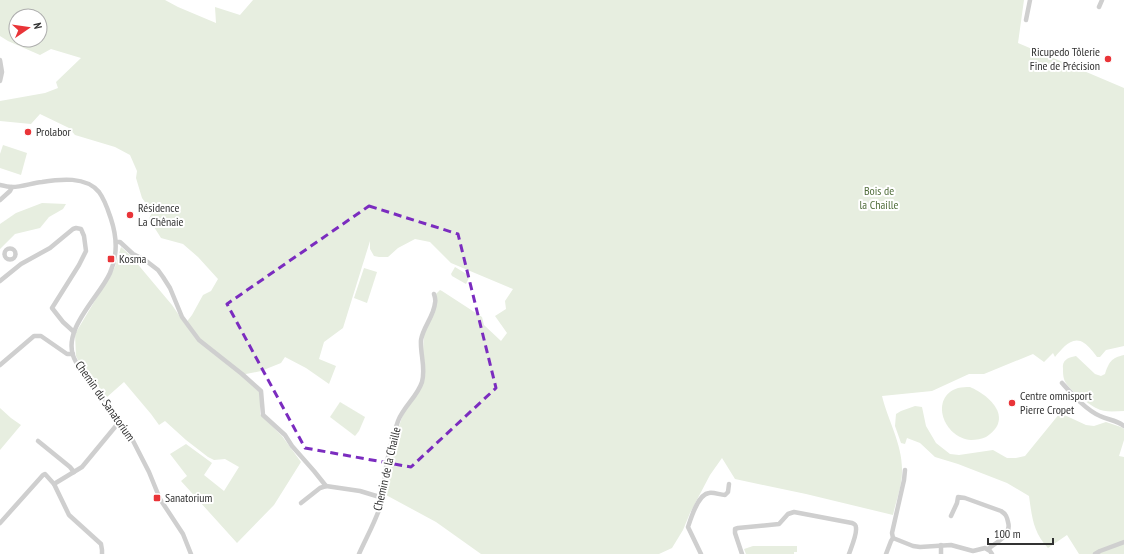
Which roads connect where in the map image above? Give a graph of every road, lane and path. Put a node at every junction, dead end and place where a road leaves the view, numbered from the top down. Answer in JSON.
{"nodes":[{"id":1,"x":1030,"y":0,"type":"edge"},
{"id":2,"x":1102,"y":0,"type":"edge"},
{"id":3,"x":1099,"y":7,"type":"dead end"},
{"id":4,"x":1026,"y":20,"type":"dead end"},
{"id":5,"x":0,"y":60,"type":"edge"},
{"id":6,"x":0,"y":81,"type":"edge"},
{"id":7,"x":0,"y":185,"type":"edge"},
{"id":8,"x":12,"y":187,"type":"junction"},
{"id":9,"x":0,"y":200,"type":"edge"},
{"id":10,"x":116,"y":242,"type":"junction"},
{"id":11,"x":14,"y":257,"type":"dead end"},
{"id":12,"x":21,"y":264,"type":"junction"},
{"id":13,"x":0,"y":282,"type":"edge"},
{"id":14,"x":434,"y":294,"type":"dead end"},
{"id":15,"x":74,"y":332,"type":"junction"},
{"id":16,"x":73,"y":354,"type":"junction"},
{"id":17,"x":0,"y":365,"type":"edge"},
{"id":18,"x":1062,"y":383,"type":"dead end"},
{"id":19,"x":120,"y":421,"type":"junction"},
{"id":20,"x":1123,"y":424,"type":"edge"},
{"id":21,"x":38,"y":441,"type":"dead end"},
{"id":22,"x":905,"y":470,"type":"dead end"},
{"id":23,"x":74,"y":472,"type":"junction"},
{"id":24,"x":54,"y":484,"type":"junction"},
{"id":25,"x":729,"y":484,"type":"dead end"},
{"id":26,"x":326,"y":486,"type":"junction"},
{"id":27,"x":383,"y":498,"type":"junction"},
{"id":28,"x":301,"y":503,"type":"dead end"},
{"id":29,"x":951,"y":516,"type":"dead end"},
{"id":30,"x":0,"y":523,"type":"edge"},
{"id":31,"x":893,"y":538,"type":"junction"},
{"id":32,"x":1124,"y":542,"type":"edge"},
{"id":33,"x":941,"y":546,"type":"junction"},
{"id":34,"x":988,"y":549,"type":"junction"},
{"id":35,"x":102,"y":554,"type":"edge"},
{"id":36,"x":191,"y":554,"type":"edge"},
{"id":37,"x":359,"y":554,"type":"edge"},
{"id":38,"x":701,"y":554,"type":"edge"},
{"id":39,"x":742,"y":554,"type":"edge"},
{"id":40,"x":849,"y":554,"type":"edge"},
{"id":41,"x":886,"y":554,"type":"edge"},
{"id":42,"x":941,"y":554,"type":"edge"},
{"id":43,"x":992,"y":554,"type":"edge"},
{"id":44,"x":1095,"y":554,"type":"edge"}],
"edges":[{"from":1,"to":4,"type":"street"},
{"from":2,"to":3,"type":"street"},
{"from":5,"to":6,"type":"street"},
{"from":7,"to":8,"type":"street","name":"Chemin du Sanatorium"},
{"from":8,"to":9,"type":"street"},
{"from":8,"to":10,"type":"street","name":"Chemin du Sanatorium"},
{"from":10,"to":15,"type":"street","name":"Chemin du Sanatorium"},
{"from":10,"to":26,"type":"street"},
{"from":11,"to":12,"type":"street"},
{"from":12,"to":13,"type":"street"},
{"from":12,"to":15,"type":"street"},
{"from":14,"to":27,"type":"street","name":"Chemin de la Chaille"},
{"from":15,"to":16,"type":"street","name":"Chemin du Sanatorium"},
{"from":16,"to":17,"type":"street","name":"Chemin du Sanatorium"},
{"from":16,"to":19,"type":"street","name":"Chemin du Sanatorium"},
{"from":18,"to":20,"type":"street"},
{"from":19,"to":23,"type":"street"},
{"from":19,"to":36,"type":"street","name":"Chemin du Sanatorium"},
{"from":21,"to":23,"type":"street"},
{"from":22,"to":31,"type":"street"},
{"from":23,"to":24,"type":"street"},
{"from":24,"to":30,"type":"street"},
{"from":24,"to":35,"type":"street"},
{"from":25,"to":38,"type":"street"},
{"from":26,"to":27,"type":"street"},
{"from":26,"to":28,"type":"street"},
{"from":27,"to":37,"type":"street","name":"Chemin de la Chaille"},
{"from":29,"to":34,"type":"street"},
{"from":31,"to":33,"type":"street"},
{"from":31,"to":41,"type":"street"},
{"from":32,"to":44,"type":"street"},
{"from":33,"to":34,"type":"street"},
{"from":33,"to":42,"type":"street"},
{"from":34,"to":43,"type":"street"},
{"from":39,"to":40,"type":"street"}]}
